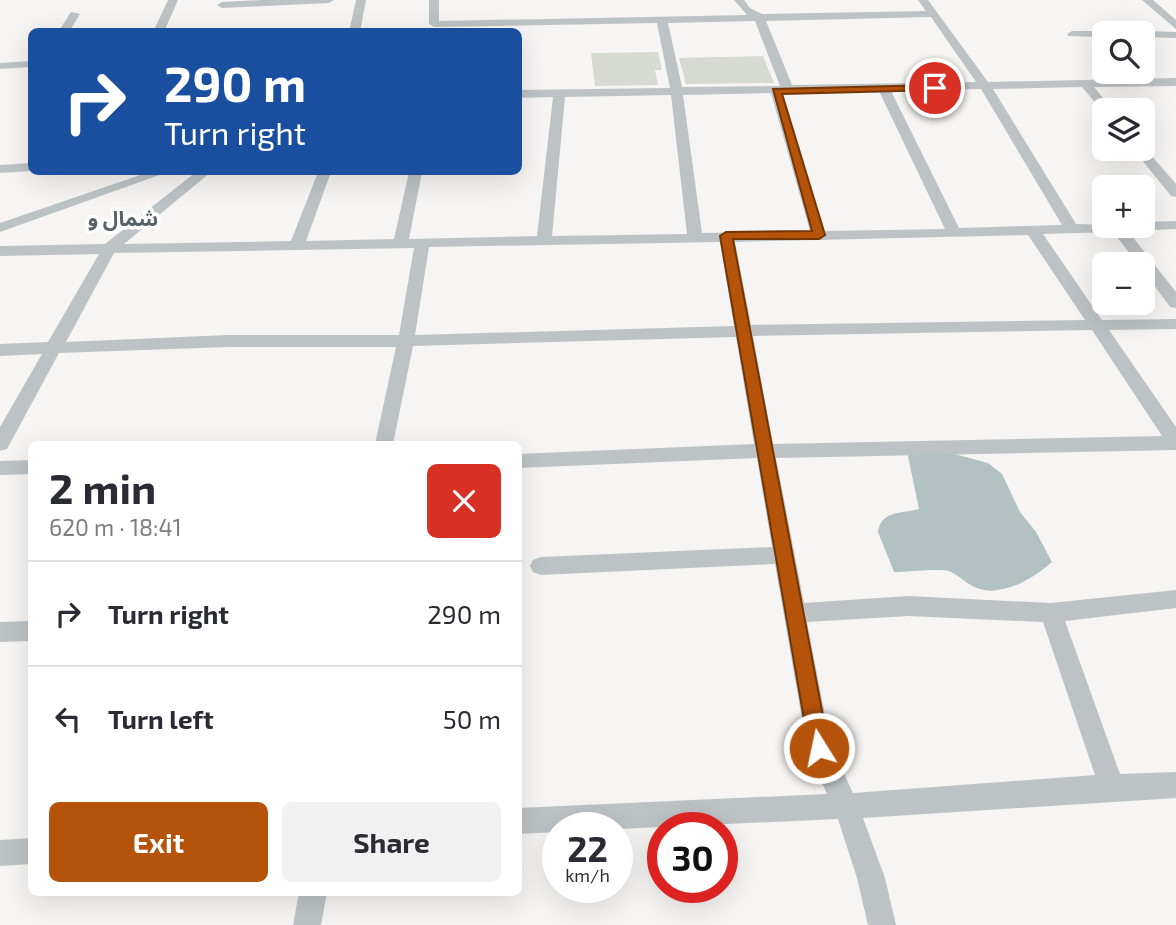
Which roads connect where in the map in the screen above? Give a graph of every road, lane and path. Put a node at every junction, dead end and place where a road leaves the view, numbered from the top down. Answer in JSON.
{"nodes":[{"id":1,"x":173,"y":0,"type":"edge"},
{"id":2,"x":329,"y":0,"type":"edge"},
{"id":3,"x":361,"y":0,"type":"edge"},
{"id":4,"x":435,"y":0,"type":"edge"},
{"id":5,"x":739,"y":0,"type":"edge"},
{"id":6,"x":829,"y":0,"type":"edge"},
{"id":7,"x":923,"y":0,"type":"edge"},
{"id":8,"x":1147,"y":0,"type":"edge"},
{"id":9,"x":222,"y":5,"type":"dead end"},
{"id":10,"x":75,"y":14,"type":"dead end"},
{"id":11,"x":934,"y":14,"type":"junction"},
{"id":12,"x":759,"y":17,"type":"junction"},
{"id":13,"x":843,"y":17,"type":"junction"},
{"id":14,"x":662,"y":19,"type":"junction"},
{"id":15,"x":1176,"y":26,"type":"edge"},
{"id":16,"x":66,"y":28,"type":"edge"},
{"id":17,"x":160,"y":28,"type":"edge"},
{"id":18,"x":355,"y":28,"type":"edge"},
{"id":19,"x":434,"y":28,"type":"edge"},
{"id":20,"x":1072,"y":34,"type":"dead end"},
{"id":21,"x":1092,"y":34,"type":"edge"},
{"id":22,"x":1155,"y":34,"type":"edge"},
{"id":23,"x":1176,"y":35,"type":"edge"},
{"id":24,"x":28,"y":64,"type":"edge"},
{"id":25,"x":0,"y":66,"type":"edge"},
{"id":26,"x":1176,"y":82,"type":"edge"},
{"id":27,"x":1086,"y":85,"type":"junction"},
{"id":28,"x":985,"y":86,"type":"junction"},
{"id":29,"x":884,"y":89,"type":"junction"},
{"id":30,"x":782,"y":91,"type":"junction"},
{"id":31,"x":675,"y":92,"type":"junction"},
{"id":32,"x":522,"y":94,"type":"edge"},
{"id":33,"x":559,"y":94,"type":"junction"},
{"id":34,"x":1097,"y":98,"type":"edge"},
{"id":35,"x":1150,"y":161,"type":"edge"},
{"id":36,"x":28,"y":167,"type":"edge"},
{"id":37,"x":0,"y":169,"type":"edge"},
{"id":38,"x":152,"y":175,"type":"edge"},
{"id":39,"x":200,"y":175,"type":"edge"},
{"id":40,"x":323,"y":175,"type":"edge"},
{"id":41,"x":414,"y":175,"type":"edge"},
{"id":42,"x":1176,"y":193,"type":"edge"},
{"id":43,"x":1176,"y":225,"type":"edge"},
{"id":44,"x":1155,"y":226,"type":"edge"},
{"id":45,"x":0,"y":228,"type":"edge"},
{"id":46,"x":1071,"y":228,"type":"junction"},
{"id":47,"x":1092,"y":228,"type":"edge"},
{"id":48,"x":1032,"y":229,"type":"junction"},
{"id":49,"x":954,"y":233,"type":"junction"},
{"id":50,"x":819,"y":235,"type":"junction"},
{"id":51,"x":695,"y":236,"type":"junction"},
{"id":52,"x":726,"y":236,"type":"junction"},
{"id":53,"x":1126,"y":238,"type":"edge"},
{"id":54,"x":544,"y":241,"type":"junction"},
{"id":55,"x":422,"y":242,"type":"junction"},
{"id":56,"x":401,"y":243,"type":"junction"},
{"id":57,"x":297,"y":244,"type":"junction"},
{"id":58,"x":109,"y":249,"type":"junction"},
{"id":59,"x":0,"y":251,"type":"edge"},
{"id":60,"x":1176,"y":303,"type":"edge"},
{"id":61,"x":1176,"y":324,"type":"edge"},
{"id":62,"x":1095,"y":325,"type":"junction"},
{"id":63,"x":744,"y":331,"type":"junction"},
{"id":64,"x":406,"y":341,"type":"junction"},
{"id":65,"x":53,"y":349,"type":"junction"},
{"id":66,"x":0,"y":350,"type":"edge"},
{"id":67,"x":385,"y":441,"type":"edge"},
{"id":68,"x":1176,"y":443,"type":"edge"},
{"id":69,"x":0,"y":444,"type":"edge"},
{"id":70,"x":765,"y":451,"type":"junction"},
{"id":71,"x":522,"y":461,"type":"edge"},
{"id":72,"x":28,"y":467,"type":"edge"},
{"id":73,"x":0,"y":468,"type":"edge"},
{"id":74,"x":784,"y":555,"type":"junction"},
{"id":75,"x":541,"y":566,"type":"dead end"},
{"id":76,"x":1176,"y":599,"type":"edge"},
{"id":77,"x":795,"y":613,"type":"junction"},
{"id":78,"x":1051,"y":613,"type":"junction"},
{"id":79,"x":28,"y":631,"type":"edge"},
{"id":80,"x":0,"y":632,"type":"edge"},
{"id":81,"x":1176,"y":785,"type":"edge"},
{"id":82,"x":1112,"y":787,"type":"junction"},
{"id":83,"x":846,"y":806,"type":"junction"},
{"id":84,"x":522,"y":821,"type":"edge"},
{"id":85,"x":28,"y":851,"type":"edge"},
{"id":86,"x":0,"y":853,"type":"edge"},
{"id":87,"x":312,"y":896,"type":"edge"},
{"id":88,"x":307,"y":925,"type":"edge"},
{"id":89,"x":882,"y":925,"type":"edge"}],
"edges":[{"from":1,"to":17,"type":"street"},
{"from":2,"to":9,"type":"street"},
{"from":3,"to":18,"type":"street"},
{"from":4,"to":19,"type":"street"},
{"from":5,"to":12,"type":"street"},
{"from":6,"to":13,"type":"street"},
{"from":7,"to":11,"type":"street"},
{"from":8,"to":15,"type":"street"},
{"from":10,"to":16,"type":"street"},
{"from":11,"to":13,"type":"street"},
{"from":11,"to":28,"type":"street"},
{"from":12,"to":13,"type":"street"},
{"from":12,"to":14,"type":"street"},
{"from":12,"to":30,"type":"street"},
{"from":14,"to":19,"type":"street"},
{"from":14,"to":31,"type":"street"},
{"from":20,"to":21,"type":"street"},
{"from":22,"to":23,"type":"street"},
{"from":24,"to":25,"type":"street"},
{"from":26,"to":27,"type":"street"},
{"from":27,"to":28,"type":"street"},
{"from":27,"to":34,"type":"street"},
{"from":28,"to":29,"type":"street"},
{"from":28,"to":46,"type":"street"},
{"from":29,"to":30,"type":"street"},
{"from":29,"to":49,"type":"street"},
{"from":30,"to":31,"type":"street"},
{"from":30,"to":50,"type":"street"},
{"from":31,"to":33,"type":"street"},
{"from":31,"to":51,"type":"street"},
{"from":32,"to":33,"type":"street"},
{"from":33,"to":54,"type":"street"},
{"from":35,"to":42,"type":"street"},
{"from":36,"to":37,"type":"street"},
{"from":38,"to":45,"type":"street"},
{"from":39,"to":58,"type":"street"},
{"from":40,"to":57,"type":"street"},
{"from":41,"to":56,"type":"street"},
{"from":43,"to":44,"type":"street"},
{"from":46,"to":47,"type":"street"},
{"from":46,"to":48,"type":"street"},
{"from":48,"to":49,"type":"street"},
{"from":48,"to":62,"type":"street"},
{"from":49,"to":50,"type":"street"},
{"from":50,"to":52,"type":"street"},
{"from":51,"to":52,"type":"street"},
{"from":51,"to":54,"type":"street"},
{"from":52,"to":63,"type":"street"},
{"from":53,"to":60,"type":"street"},
{"from":54,"to":55,"type":"street"},
{"from":55,"to":56,"type":"street"},
{"from":55,"to":64,"type":"street"},
{"from":56,"to":57,"type":"street"},
{"from":57,"to":58,"type":"street"},
{"from":58,"to":59,"type":"street"},
{"from":58,"to":65,"type":"street"},
{"from":61,"to":62,"type":"street"},
{"from":62,"to":63,"type":"street"},
{"from":62,"to":68,"type":"street"},
{"from":63,"to":64,"type":"street"},
{"from":63,"to":70,"type":"street"},
{"from":64,"to":65,"type":"street"},
{"from":64,"to":67,"type":"street"},
{"from":65,"to":66,"type":"street"},
{"from":65,"to":69,"type":"street"},
{"from":68,"to":70,"type":"street"},
{"from":70,"to":71,"type":"street"},
{"from":70,"to":74,"type":"street"},
{"from":72,"to":73,"type":"street"},
{"from":74,"to":75,"type":"street"},
{"from":74,"to":77,"type":"street"},
{"from":76,"to":78,"type":"street"},
{"from":77,"to":78,"type":"street"},
{"from":77,"to":83,"type":"street"},
{"from":78,"to":82,"type":"street"},
{"from":79,"to":80,"type":"street"},
{"from":81,"to":82,"type":"street"},
{"from":82,"to":83,"type":"street"},
{"from":83,"to":84,"type":"street"},
{"from":83,"to":89,"type":"street"},
{"from":85,"to":86,"type":"street"},
{"from":87,"to":88,"type":"street"}]}
